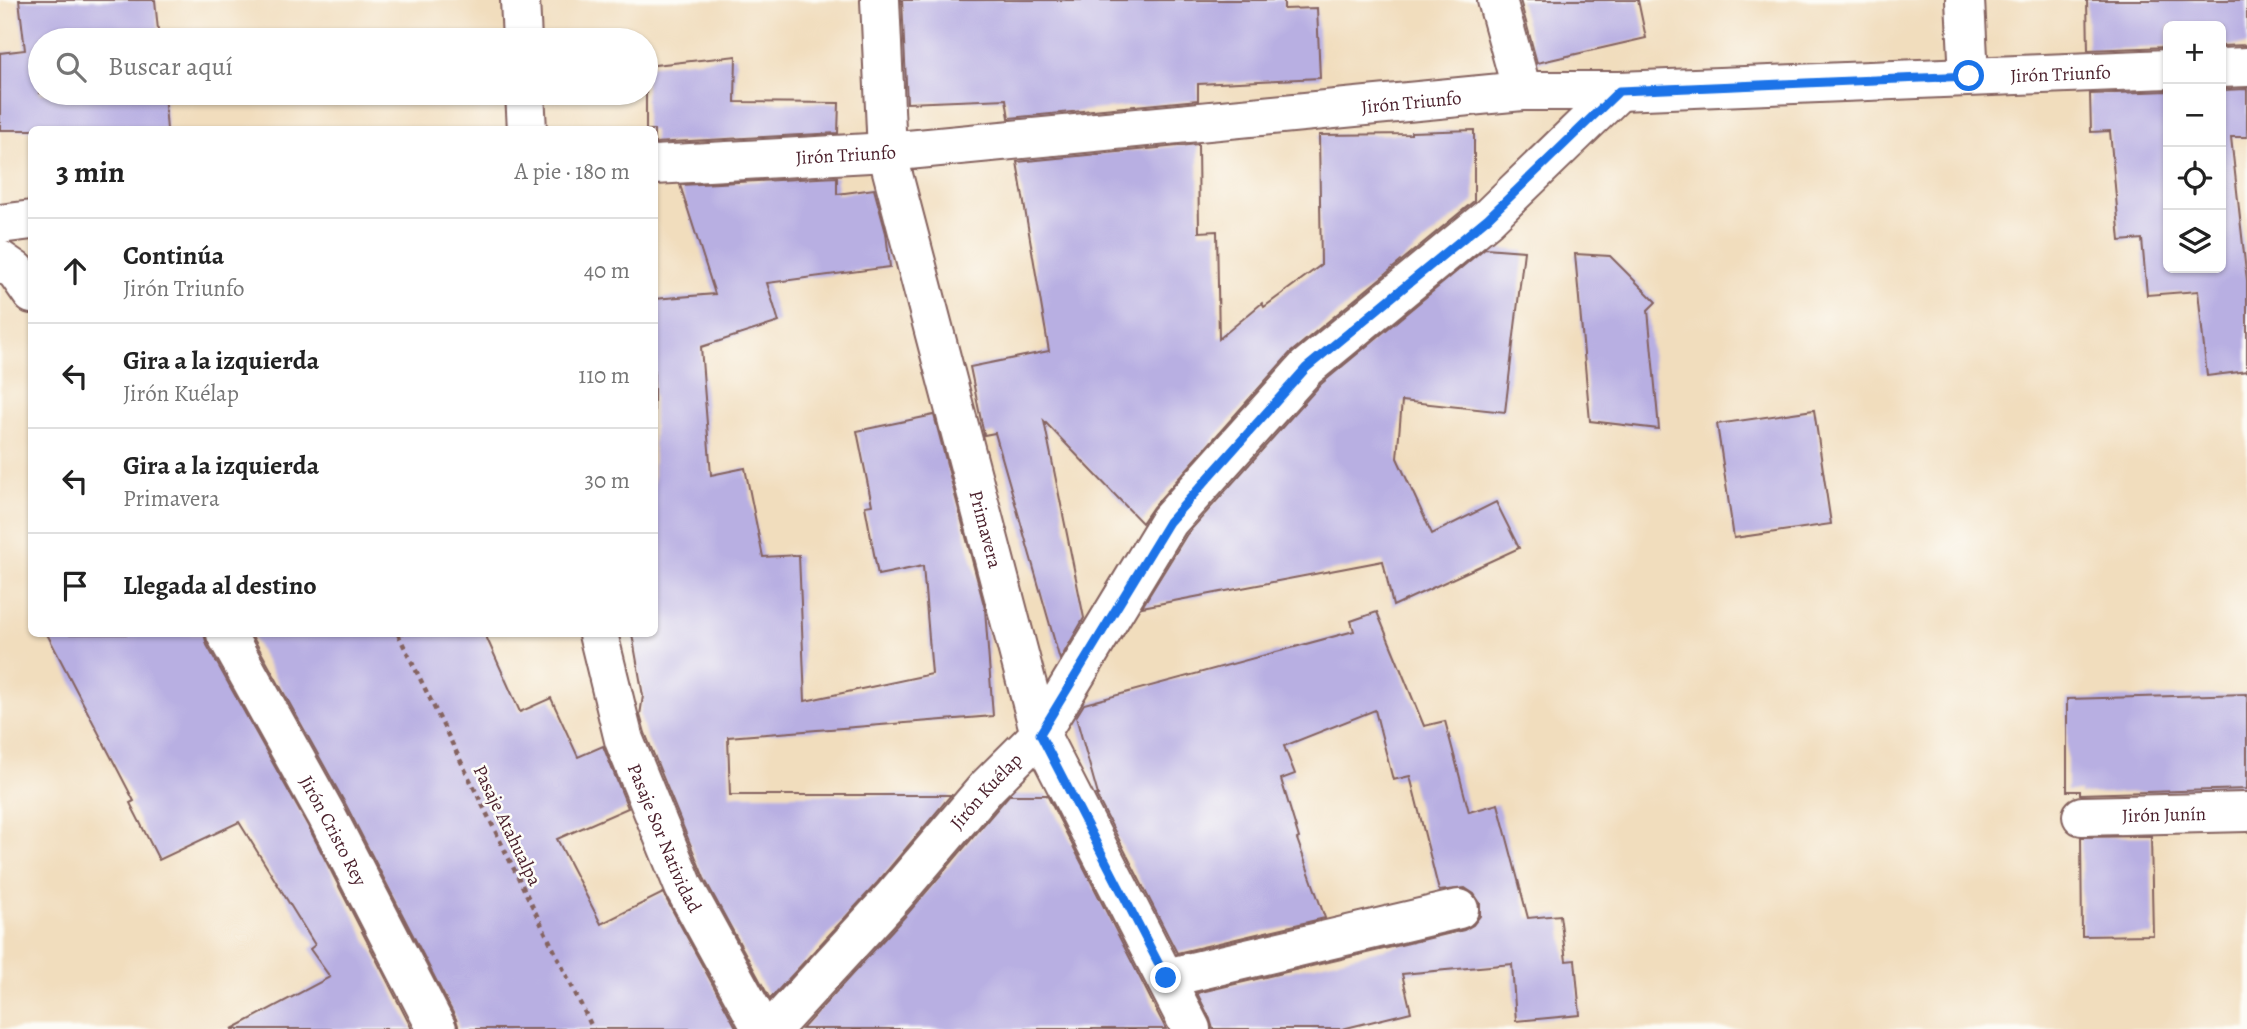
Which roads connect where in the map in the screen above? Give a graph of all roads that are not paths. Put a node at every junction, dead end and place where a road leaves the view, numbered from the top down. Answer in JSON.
{"nodes":[{"id":1,"x":520,"y":0,"type":"edge"},
{"id":2,"x":880,"y":0,"type":"edge"},
{"id":3,"x":1497,"y":0,"type":"edge"},
{"id":4,"x":1965,"y":0,"type":"edge"},
{"id":5,"x":521,"y":28,"type":"edge"},
{"id":6,"x":2247,"y":67,"type":"edge"},
{"id":7,"x":2226,"y":68,"type":"edge"},
{"id":8,"x":2163,"y":69,"type":"edge"},
{"id":9,"x":1969,"y":76,"type":"junction"},
{"id":10,"x":1522,"y":91,"type":"junction"},
{"id":11,"x":1619,"y":91,"type":"junction"},
{"id":12,"x":525,"y":105,"type":"edge"},
{"id":13,"x":527,"y":126,"type":"edge"},
{"id":14,"x":887,"y":152,"type":"junction"},
{"id":15,"x":658,"y":165,"type":"edge"},
{"id":16,"x":28,"y":220,"type":"edge"},
{"id":17,"x":0,"y":223,"type":"edge"},
{"id":18,"x":0,"y":260,"type":"edge"},
{"id":19,"x":28,"y":288,"type":"edge"},
{"id":20,"x":228,"y":637,"type":"edge"},
{"id":21,"x":599,"y":637,"type":"edge"},
{"id":22,"x":1040,"y":734,"type":"junction"},
{"id":23,"x":2247,"y":812,"type":"edge"},
{"id":24,"x":2082,"y":816,"type":"dead end"},
{"id":25,"x":1459,"y":909,"type":"dead end"},
{"id":26,"x":1166,"y":978,"type":"junction"},
{"id":27,"x":437,"y":1029,"type":"edge"},
{"id":28,"x":762,"y":1029,"type":"edge"},
{"id":29,"x":772,"y":1029,"type":"edge"},
{"id":30,"x":1192,"y":1029,"type":"edge"}],
"edges":[{"from":1,"to":5,"type":"street"},
{"from":2,"to":14,"type":"street","name":"Primavera"},
{"from":3,"to":10,"type":"street"},
{"from":4,"to":9,"type":"street"},
{"from":6,"to":7,"type":"street"},
{"from":8,"to":9,"type":"street","name":"Jirón Triunfo"},
{"from":9,"to":11,"type":"street","name":"Jirón Triunfo"},
{"from":10,"to":11,"type":"street","name":"Jirón Triunfo"},
{"from":10,"to":14,"type":"street","name":"Jirón Triunfo"},
{"from":11,"to":22,"type":"street","name":"Jirón Kuélap"},
{"from":12,"to":13,"type":"street"},
{"from":14,"to":15,"type":"street","name":"Jirón Triunfo"},
{"from":14,"to":22,"type":"street","name":"Primavera"},
{"from":16,"to":17,"type":"street"},
{"from":18,"to":19,"type":"street"},
{"from":20,"to":27,"type":"street","name":"Jirón Cristo Rey"},
{"from":21,"to":28,"type":"street","name":"Pasaje Sor Natividad"},
{"from":22,"to":26,"type":"street","name":"Primavera"},
{"from":22,"to":29,"type":"street","name":"Jirón Kuélap"},
{"from":23,"to":24,"type":"street","name":"Jirón Junín"},
{"from":25,"to":26,"type":"street"},
{"from":26,"to":30,"type":"street","name":"Primavera"}]}
